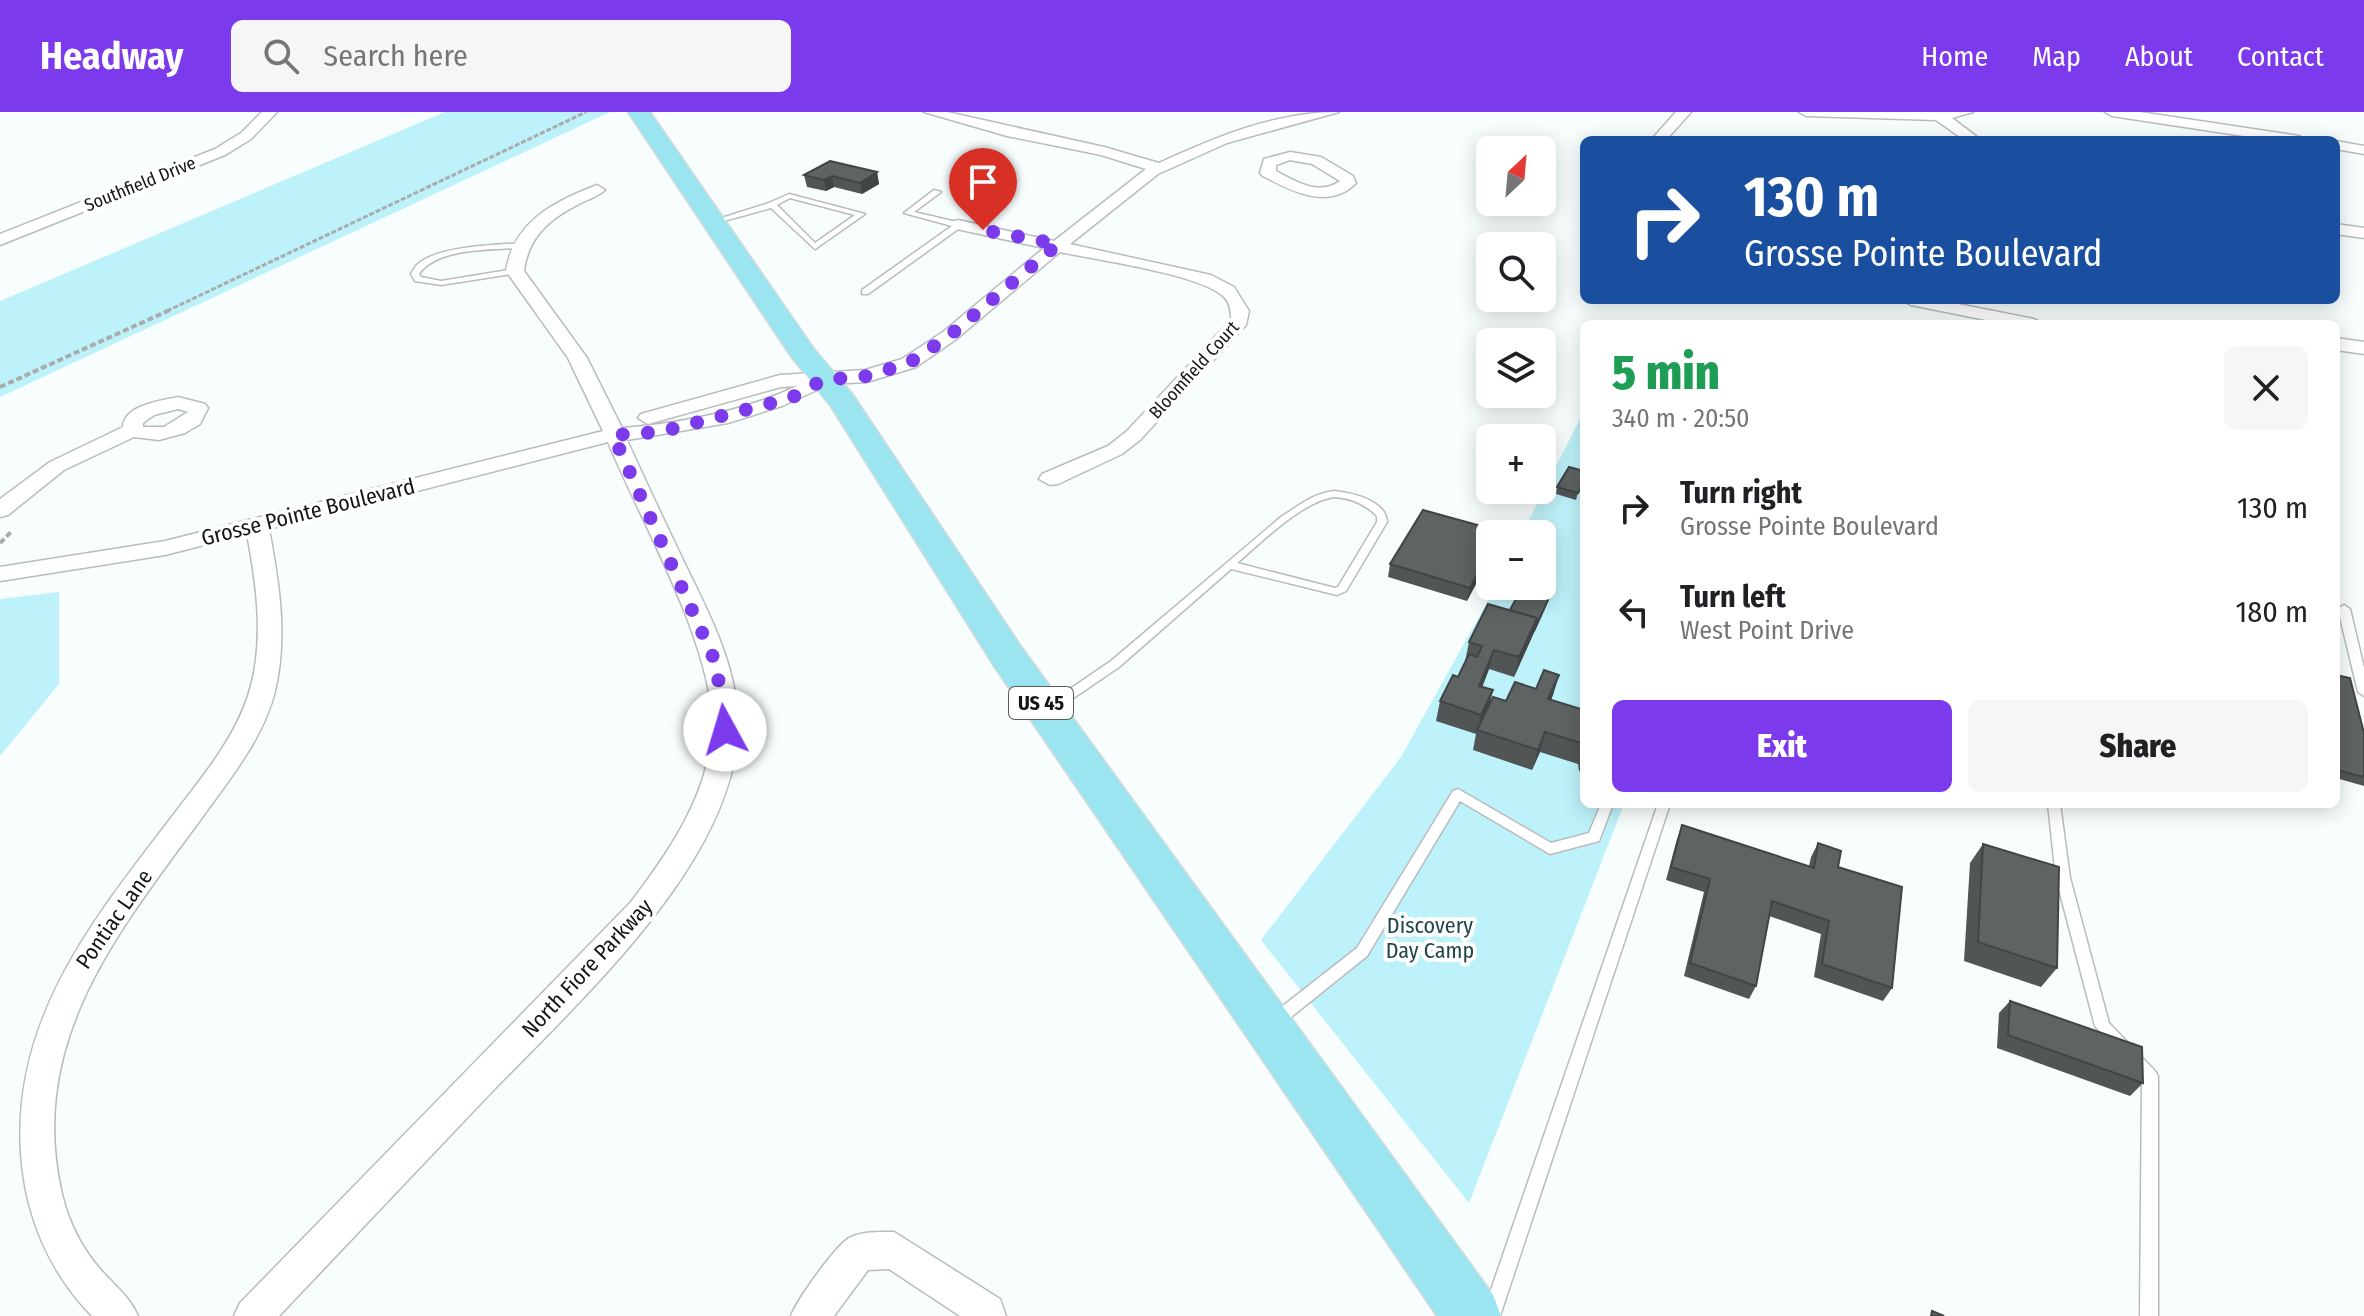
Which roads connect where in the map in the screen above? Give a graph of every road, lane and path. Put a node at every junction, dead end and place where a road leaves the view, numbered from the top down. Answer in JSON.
{"nodes":[{"id":1,"x":270,"y":112,"type":"edge"},
{"id":2,"x":586,"y":112,"type":"edge"},
{"id":3,"x":639,"y":112,"type":"edge"},
{"id":4,"x":931,"y":112,"type":"edge"},
{"id":5,"x":1332,"y":112,"type":"edge"},
{"id":6,"x":1684,"y":112,"type":"edge"},
{"id":7,"x":1806,"y":112,"type":"edge"},
{"id":8,"x":1966,"y":112,"type":"edge"},
{"id":9,"x":2112,"y":112,"type":"edge"},
{"id":10,"x":1009,"y":116,"type":"dead end"},
{"id":11,"x":1939,"y":116,"type":"junction"},
{"id":12,"x":991,"y":127,"type":"junction"},
{"id":13,"x":1662,"y":136,"type":"edge"},
{"id":14,"x":1968,"y":136,"type":"edge"},
{"id":15,"x":2272,"y":136,"type":"edge"},
{"id":16,"x":1260,"y":146,"type":"junction"},
{"id":17,"x":2340,"y":146,"type":"edge"},
{"id":18,"x":2364,"y":150,"type":"edge"},
{"id":19,"x":1160,"y":168,"type":"junction"},
{"id":20,"x":597,"y":190,"type":"dead end"},
{"id":21,"x":937,"y":192,"type":"dead end"},
{"id":22,"x":772,"y":205,"type":"junction"},
{"id":23,"x":713,"y":222,"type":"junction"},
{"id":24,"x":958,"y":225,"type":"junction"},
{"id":25,"x":2340,"y":230,"type":"edge"},
{"id":26,"x":2364,"y":233,"type":"edge"},
{"id":27,"x":0,"y":240,"type":"edge"},
{"id":28,"x":1058,"y":244,"type":"junction"},
{"id":29,"x":523,"y":245,"type":"junction"},
{"id":30,"x":515,"y":271,"type":"junction"},
{"id":31,"x":865,"y":292,"type":"dead end"},
{"id":32,"x":1934,"y":304,"type":"edge"},
{"id":33,"x":2014,"y":320,"type":"edge"},
{"id":34,"x":2340,"y":345,"type":"edge"},
{"id":35,"x":2364,"y":348,"type":"edge"},
{"id":36,"x":823,"y":380,"type":"junction"},
{"id":37,"x":0,"y":387,"type":"edge"},
{"id":38,"x":133,"y":430,"type":"dead end"},
{"id":39,"x":613,"y":435,"type":"junction"},
{"id":40,"x":1050,"y":479,"type":"dead end"},
{"id":41,"x":0,"y":510,"type":"edge"},
{"id":42,"x":257,"y":525,"type":"junction"},
{"id":43,"x":1230,"y":565,"type":"junction"},
{"id":44,"x":0,"y":574,"type":"edge"},
{"id":45,"x":2344,"y":609,"type":"dead end"},
{"id":46,"x":2364,"y":692,"type":"edge"},
{"id":47,"x":1046,"y":711,"type":"junction"},
{"id":48,"x":1605,"y":808,"type":"edge"},
{"id":49,"x":1663,"y":808,"type":"edge"},
{"id":50,"x":2054,"y":808,"type":"edge"},
{"id":51,"x":1269,"y":1025,"type":"junction"},
{"id":52,"x":119,"y":1316,"type":"edge"},
{"id":53,"x":253,"y":1316,"type":"edge"},
{"id":54,"x":810,"y":1316,"type":"edge"},
{"id":55,"x":987,"y":1316,"type":"edge"},
{"id":56,"x":1472,"y":1316,"type":"edge"},
{"id":57,"x":1491,"y":1316,"type":"edge"},
{"id":58,"x":2149,"y":1316,"type":"edge"}],
"edges":[{"from":1,"to":27,"type":"street","name":"Southfield Drive"},
{"from":2,"to":37,"type":"path"},
{"from":3,"to":23,"type":"main road","number":"US 45"},
{"from":4,"to":12,"type":"street"},
{"from":5,"to":16,"type":"street","name":"Grosse Pointe Boulevard"},
{"from":6,"to":13,"type":"street"},
{"from":7,"to":11,"type":"street"},
{"from":8,"to":11,"type":"street"},
{"from":9,"to":15,"type":"street"},
{"from":10,"to":12,"type":"street"},
{"from":11,"to":14,"type":"street"},
{"from":12,"to":19,"type":"street"},
{"from":16,"to":16,"type":"street"},
{"from":16,"to":19,"type":"street","name":"Grosse Pointe Boulevard"},
{"from":17,"to":18,"type":"street"},
{"from":19,"to":28,"type":"street","name":"Grosse Pointe Boulevard"},
{"from":20,"to":29,"type":"street"},
{"from":21,"to":24,"type":"lane"},
{"from":22,"to":22,"type":"lane"},
{"from":22,"to":23,"type":"lane"},
{"from":23,"to":36,"type":"main road","number":"US 45"},
{"from":24,"to":28,"type":"street"},
{"from":24,"to":31,"type":"lane"},
{"from":25,"to":26,"type":"street"},
{"from":28,"to":36,"type":"street","name":"Grosse Pointe Boulevard"},
{"from":28,"to":40,"type":"street","name":"Bloomfield Court"},
{"from":29,"to":30,"type":"street"},
{"from":29,"to":30,"type":"lane"},
{"from":30,"to":39,"type":"street","name":"North Fiore Parkway"},
{"from":32,"to":33,"type":"street"},
{"from":34,"to":35,"type":"street"},
{"from":36,"to":39,"type":"street","name":"Grosse Pointe Boulevard"},
{"from":36,"to":47,"type":"main road","number":"US 45"},
{"from":38,"to":41,"type":"street"},
{"from":39,"to":42,"type":"street","name":"Grosse Pointe Boulevard"},
{"from":39,"to":53,"type":"street","name":"North Fiore Parkway"},
{"from":42,"to":44,"type":"street","name":"Grosse Pointe Boulevard"},
{"from":42,"to":52,"type":"street","name":"Pontiac Lane"},
{"from":43,"to":43,"type":"lane"},
{"from":43,"to":47,"type":"lane"},
{"from":45,"to":46,"type":"lane"},
{"from":47,"to":51,"type":"main road","number":"US 45"},
{"from":48,"to":51,"type":"lane"},
{"from":49,"to":57,"type":"lane"},
{"from":50,"to":58,"type":"lane"},
{"from":51,"to":56,"type":"main road","number":"US 45"},
{"from":54,"to":55,"type":"street"}]}
